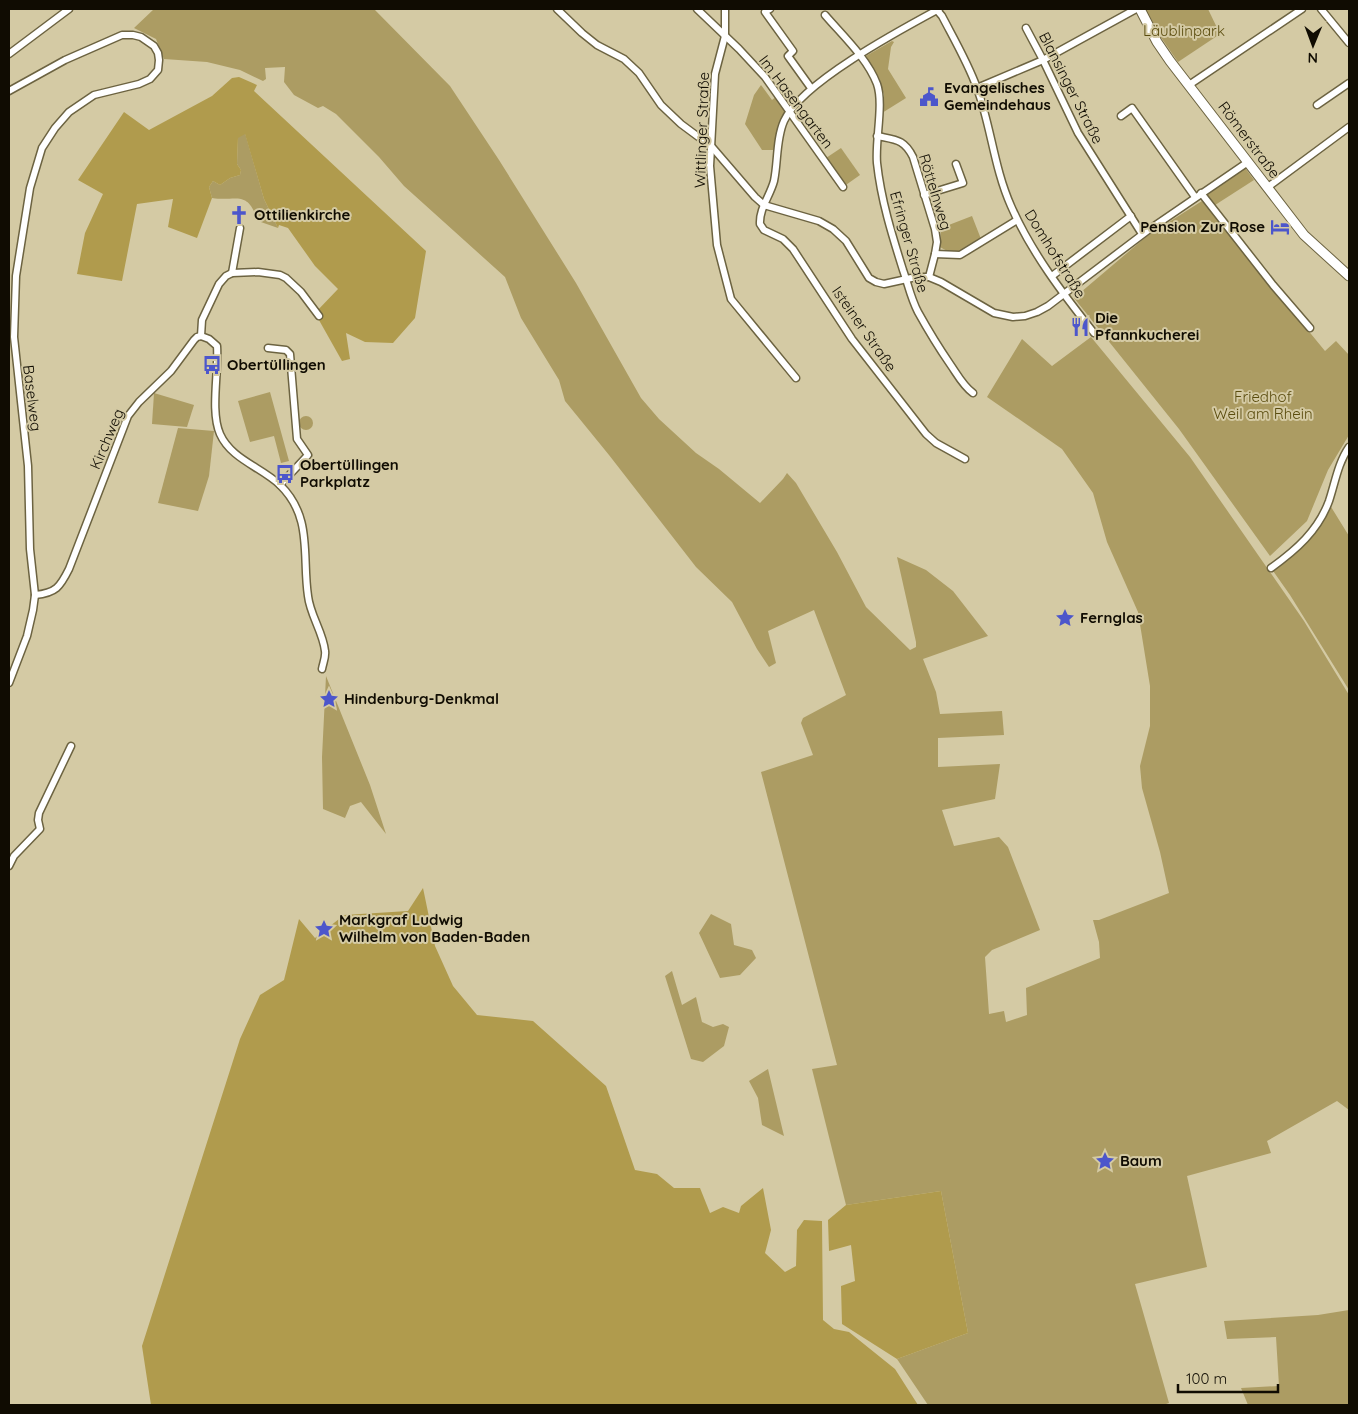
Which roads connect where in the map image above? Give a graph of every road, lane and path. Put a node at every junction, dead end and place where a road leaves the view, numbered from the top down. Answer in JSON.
{"nodes":[{"id":1,"x":69,"y":9,"type":"edge"},
{"id":2,"x":557,"y":9,"type":"edge"},
{"id":3,"x":697,"y":9,"type":"edge"},
{"id":4,"x":725,"y":9,"type":"edge"},
{"id":5,"x":770,"y":9,"type":"edge"},
{"id":6,"x":937,"y":9,"type":"edge"},
{"id":7,"x":1136,"y":9,"type":"edge"},
{"id":8,"x":1140,"y":9,"type":"edge"},
{"id":9,"x":1302,"y":9,"type":"edge"},
{"id":10,"x":1321,"y":9,"type":"edge"},
{"id":11,"x":825,"y":15,"type":"dead end"},
{"id":12,"x":1026,"y":28,"type":"dead end"},
{"id":13,"x":725,"y":36,"type":"junction"},
{"id":14,"x":1349,"y":43,"type":"edge"},
{"id":15,"x":9,"y":54,"type":"edge"},
{"id":16,"x":859,"y":56,"type":"junction"},
{"id":17,"x":1043,"y":60,"type":"junction"},
{"id":18,"x":1349,"y":83,"type":"edge"},
{"id":19,"x":1190,"y":85,"type":"junction"},
{"id":20,"x":811,"y":88,"type":"junction"},
{"id":21,"x":977,"y":88,"type":"junction"},
{"id":22,"x":9,"y":91,"type":"edge"},
{"id":23,"x":1317,"y":105,"type":"dead end"},
{"id":24,"x":790,"y":111,"type":"junction"},
{"id":25,"x":1121,"y":116,"type":"dead end"},
{"id":26,"x":1349,"y":127,"type":"edge"},
{"id":27,"x":877,"y":136,"type":"junction"},
{"id":28,"x":712,"y":147,"type":"junction"},
{"id":29,"x":1248,"y":162,"type":"junction"},
{"id":30,"x":956,"y":164,"type":"dead end"},
{"id":31,"x":843,"y":187,"type":"dead end"},
{"id":32,"x":1268,"y":187,"type":"junction"},
{"id":33,"x":924,"y":195,"type":"junction"},
{"id":34,"x":1198,"y":195,"type":"junction"},
{"id":35,"x":764,"y":205,"type":"junction"},
{"id":36,"x":1131,"y":216,"type":"junction"},
{"id":37,"x":1018,"y":220,"type":"junction"},
{"id":38,"x":240,"y":228,"type":"dead end"},
{"id":39,"x":1142,"y":234,"type":"junction"},
{"id":40,"x":935,"y":254,"type":"junction"},
{"id":41,"x":232,"y":273,"type":"junction"},
{"id":42,"x":1052,"y":276,"type":"junction"},
{"id":43,"x":1349,"y":276,"type":"edge"},
{"id":44,"x":929,"y":278,"type":"junction"},
{"id":45,"x":906,"y":279,"type":"junction"},
{"id":46,"x":1064,"y":295,"type":"junction"},
{"id":47,"x":319,"y":316,"type":"dead end"},
{"id":48,"x":1310,"y":328,"type":"dead end"},
{"id":49,"x":1094,"y":333,"type":"dead end"},
{"id":50,"x":202,"y":336,"type":"junction"},
{"id":51,"x":268,"y":348,"type":"dead end"},
{"id":52,"x":796,"y":378,"type":"dead end"},
{"id":53,"x":974,"y":393,"type":"dead end"},
{"id":54,"x":1349,"y":447,"type":"edge"},
{"id":55,"x":965,"y":459,"type":"dead end"},
{"id":56,"x":280,"y":485,"type":"junction"},
{"id":57,"x":1271,"y":568,"type":"dead end"},
{"id":58,"x":35,"y":595,"type":"junction"},
{"id":59,"x":322,"y":669,"type":"dead end"},
{"id":60,"x":9,"y":683,"type":"edge"},
{"id":61,"x":71,"y":746,"type":"dead end"},
{"id":62,"x":9,"y":866,"type":"edge"}],
"edges":[{"from":1,"to":15,"type":"street"},
{"from":2,"to":28,"type":"street"},
{"from":3,"to":13,"type":"street","name":"Im Hasengarten"},
{"from":4,"to":13,"type":"street","name":"Wittlinger Straße"},
{"from":5,"to":20,"type":"street"},
{"from":6,"to":16,"type":"street"},
{"from":6,"to":21,"type":"street","name":"Domhofstraße"},
{"from":7,"to":17,"type":"street"},
{"from":8,"to":19,"type":"street","name":"Römerstraße"},
{"from":9,"to":19,"type":"street"},
{"from":10,"to":14,"type":"street"},
{"from":11,"to":16,"type":"street","name":"Efringer Straße"},
{"from":12,"to":17,"type":"street","name":"Blansinger Straße"},
{"from":13,"to":24,"type":"street","name":"Im Hasengarten"},
{"from":13,"to":28,"type":"street","name":"Wittlinger Straße"},
{"from":16,"to":20,"type":"street"},
{"from":16,"to":27,"type":"street","name":"Efringer Straße"},
{"from":17,"to":21,"type":"street"},
{"from":17,"to":36,"type":"street","name":"Blansinger Straße"},
{"from":18,"to":23,"type":"street"},
{"from":19,"to":29,"type":"street","name":"Römerstraße"},
{"from":20,"to":24,"type":"street"},
{"from":21,"to":37,"type":"street","name":"Domhofstraße"},
{"from":22,"to":58,"type":"street","name":"Baselweg"},
{"from":24,"to":31,"type":"street","name":"Im Hasengarten"},
{"from":24,"to":35,"type":"street"},
{"from":25,"to":34,"type":"street"},
{"from":26,"to":32,"type":"street"},
{"from":27,"to":33,"type":"street","name":"Röttelnweg"},
{"from":27,"to":45,"type":"street","name":"Efringer Straße"},
{"from":28,"to":35,"type":"street"},
{"from":28,"to":52,"type":"street","name":"Wittlinger Straße"},
{"from":29,"to":32,"type":"street","name":"Römerstraße"},
{"from":29,"to":34,"type":"street"},
{"from":30,"to":33,"type":"street"},
{"from":32,"to":43,"type":"street","name":"Römerstraße"},
{"from":33,"to":40,"type":"street","name":"Röttelnweg"},
{"from":34,"to":39,"type":"street"},
{"from":34,"to":48,"type":"street"},
{"from":35,"to":45,"type":"street"},
{"from":35,"to":55,"type":"street","name":"Isteiner Straße"},
{"from":36,"to":39,"type":"street","name":"Blansinger Straße"},
{"from":36,"to":42,"type":"street"},
{"from":37,"to":40,"type":"street"},
{"from":37,"to":42,"type":"street","name":"Domhofstraße"},
{"from":38,"to":41,"type":"street"},
{"from":39,"to":46,"type":"street"},
{"from":40,"to":44,"type":"street","name":"Röttelnweg"},
{"from":41,"to":47,"type":"street"},
{"from":41,"to":50,"type":"street"},
{"from":42,"to":46,"type":"street","name":"Domhofstraße"},
{"from":44,"to":45,"type":"street"},
{"from":44,"to":46,"type":"street"},
{"from":45,"to":53,"type":"street","name":"Efringer Straße"},
{"from":46,"to":49,"type":"street","name":"Domhofstraße"},
{"from":50,"to":56,"type":"street"},
{"from":50,"to":58,"type":"street","name":"Kirchweg"},
{"from":51,"to":56,"type":"street"},
{"from":54,"to":57,"type":"street"},
{"from":56,"to":59,"type":"street"},
{"from":58,"to":60,"type":"street","name":"Baselweg"},
{"from":61,"to":62,"type":"street"}]}
